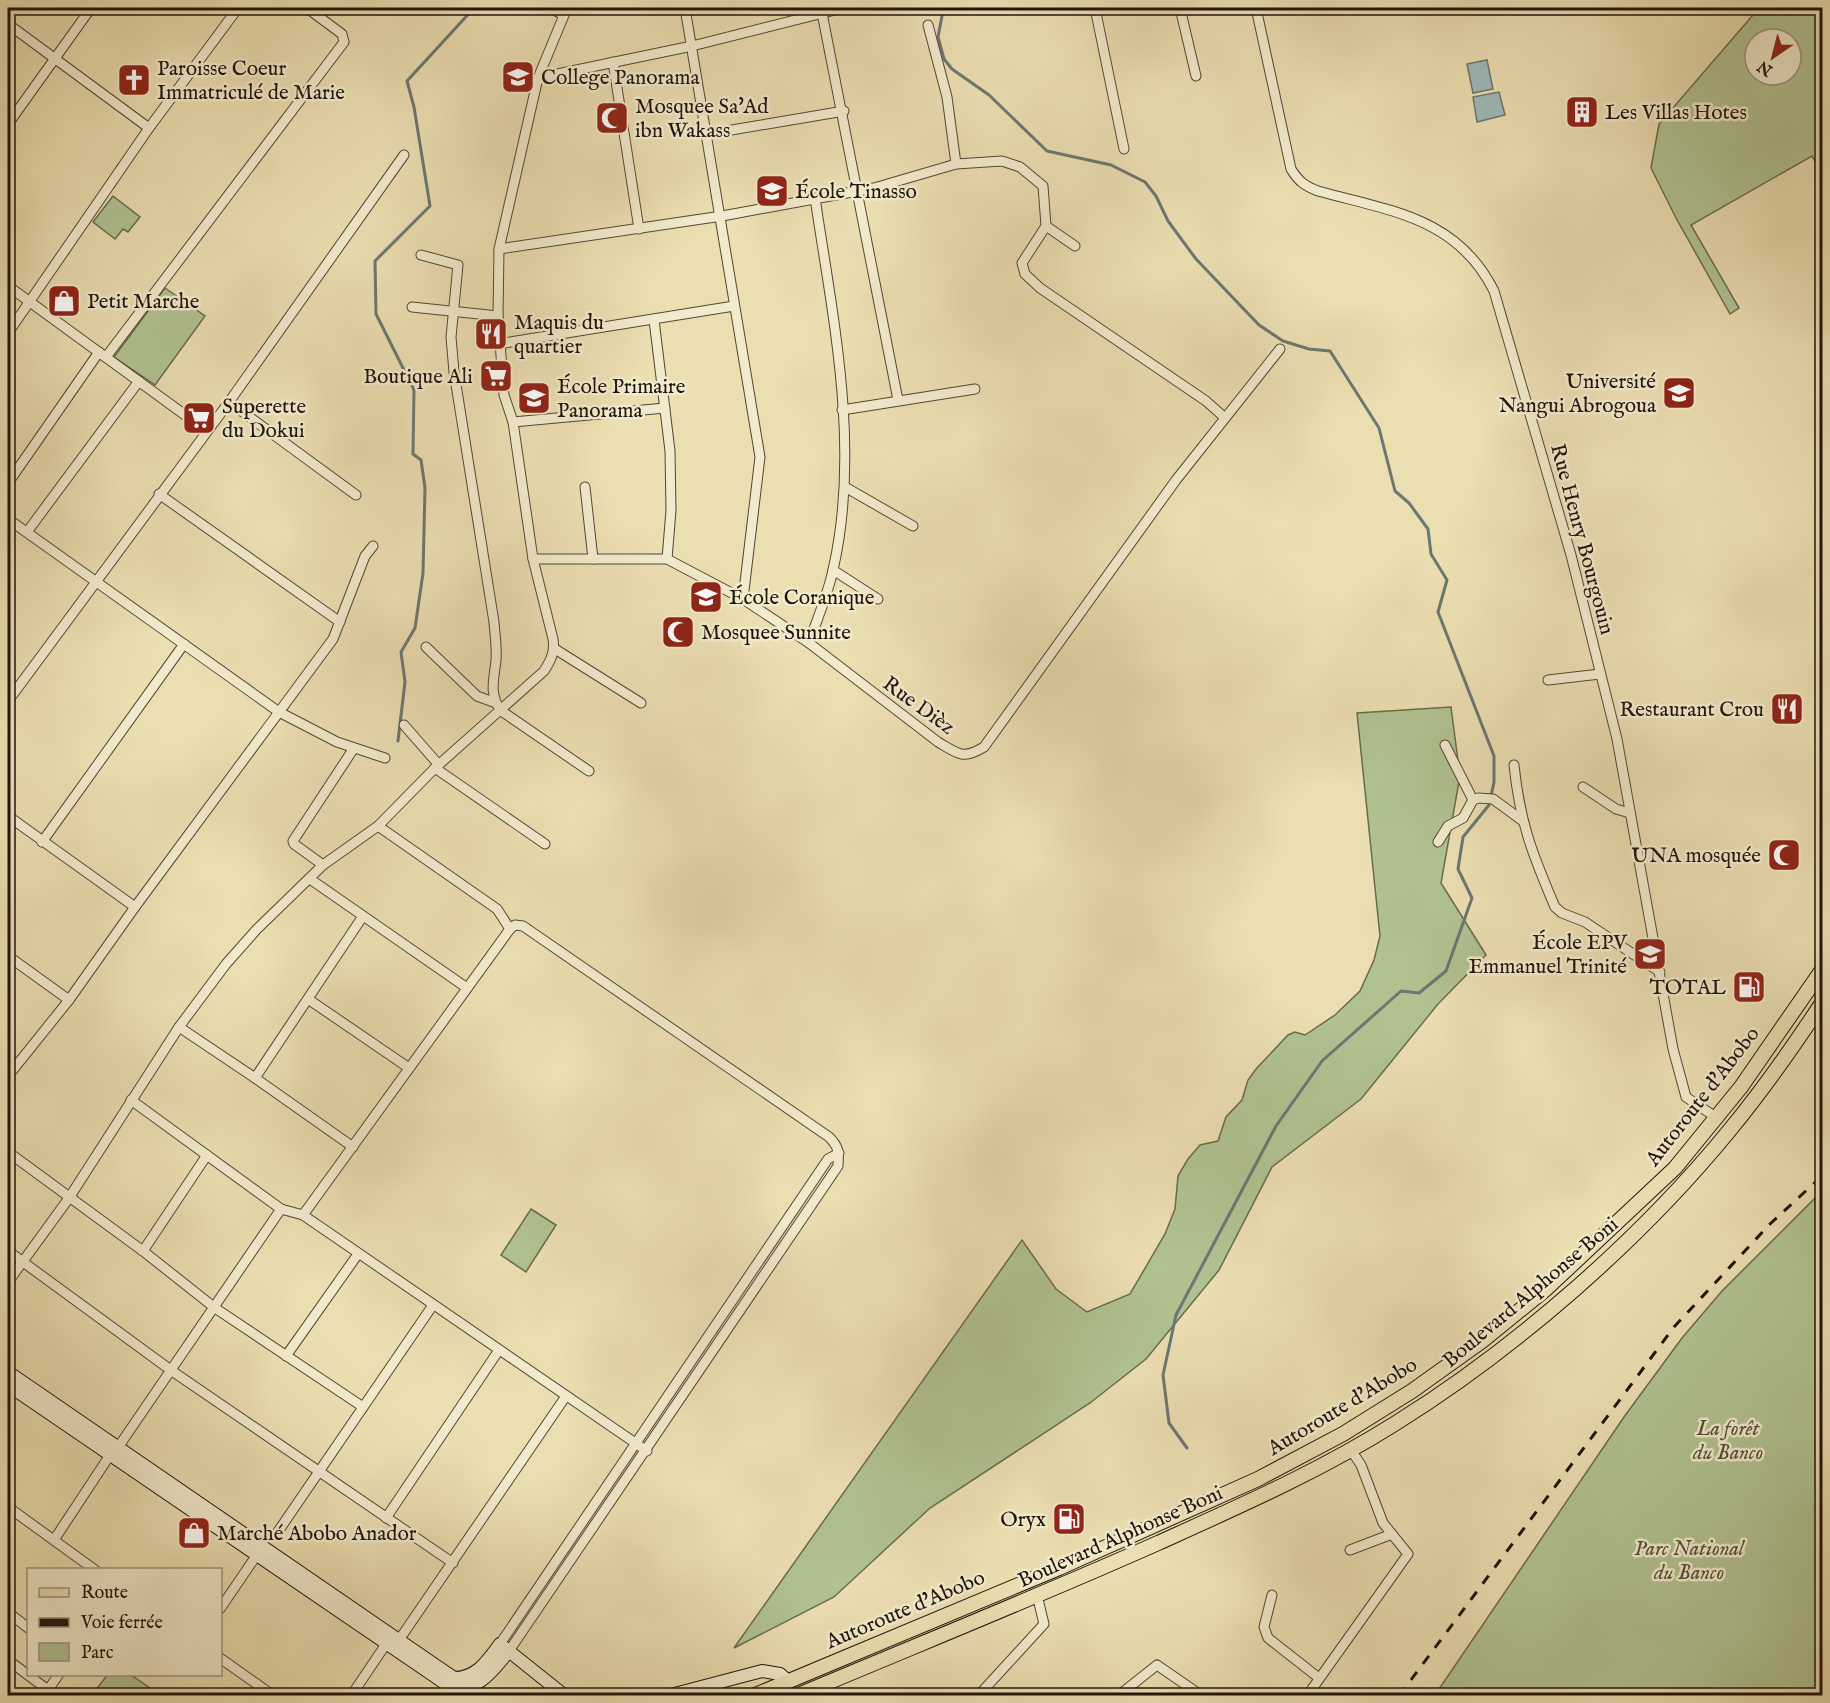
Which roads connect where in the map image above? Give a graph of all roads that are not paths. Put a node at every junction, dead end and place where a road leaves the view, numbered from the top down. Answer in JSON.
{"nodes":[{"id":1,"x":91,"y":8,"type":"edge"},
{"id":2,"x":238,"y":8,"type":"edge"},
{"id":3,"x":307,"y":8,"type":"edge"},
{"id":4,"x":550,"y":8,"type":"edge"},
{"id":5,"x":685,"y":8,"type":"edge"},
{"id":6,"x":843,"y":8,"type":"edge"},
{"id":7,"x":1095,"y":8,"type":"edge"},
{"id":8,"x":1180,"y":8,"type":"edge"},
{"id":9,"x":1256,"y":8,"type":"edge"},
{"id":10,"x":822,"y":9,"type":"edge"},
{"id":11,"x":566,"y":11,"type":"edge"},
{"id":12,"x":8,"y":24,"type":"edge"},
{"id":13,"x":928,"y":25,"type":"dead end"},
{"id":14,"x":692,"y":46,"type":"junction"},
{"id":15,"x":55,"y":58,"type":"junction"},
{"id":16,"x":613,"y":62,"type":"junction"},
{"id":17,"x":1196,"y":76,"type":"dead end"},
{"id":18,"x":538,"y":78,"type":"junction"},
{"id":19,"x":844,"y":111,"type":"junction"},
{"id":20,"x":8,"y":124,"type":"edge"},
{"id":21,"x":149,"y":128,"type":"junction"},
{"id":22,"x":708,"y":134,"type":"junction"},
{"id":23,"x":1124,"y":149,"type":"dead end"},
{"id":24,"x":404,"y":155,"type":"dead end"},
{"id":25,"x":956,"y":165,"type":"junction"},
{"id":26,"x":858,"y":191,"type":"junction"},
{"id":27,"x":815,"y":198,"type":"junction"},
{"id":28,"x":722,"y":216,"type":"junction"},
{"id":29,"x":1046,"y":226,"type":"junction"},
{"id":30,"x":639,"y":229,"type":"junction"},
{"id":31,"x":1075,"y":246,"type":"dead end"},
{"id":32,"x":499,"y":249,"type":"junction"},
{"id":33,"x":421,"y":255,"type":"dead end"},
{"id":34,"x":8,"y":286,"type":"edge"},
{"id":35,"x":28,"y":301,"type":"junction"},
{"id":36,"x":734,"y":306,"type":"junction"},
{"id":37,"x":412,"y":307,"type":"dead end"},
{"id":38,"x":452,"y":312,"type":"junction"},
{"id":39,"x":498,"y":316,"type":"junction"},
{"id":40,"x":654,"y":320,"type":"junction"},
{"id":41,"x":8,"y":333,"type":"edge"},
{"id":42,"x":498,"y":344,"type":"junction"},
{"id":43,"x":1280,"y":349,"type":"dead end"},
{"id":44,"x":102,"y":354,"type":"junction"},
{"id":45,"x":139,"y":381,"type":"junction"},
{"id":46,"x":975,"y":389,"type":"dead end"},
{"id":47,"x":898,"y":400,"type":"junction"},
{"id":48,"x":229,"y":402,"type":"junction"},
{"id":49,"x":665,"y":408,"type":"junction"},
{"id":50,"x":842,"y":410,"type":"junction"},
{"id":51,"x":1224,"y":417,"type":"junction"},
{"id":52,"x":513,"y":422,"type":"junction"},
{"id":53,"x":207,"y":431,"type":"junction"},
{"id":54,"x":8,"y":483,"type":"edge"},
{"id":55,"x":585,"y":487,"type":"dead end"},
{"id":56,"x":845,"y":487,"type":"junction"},
{"id":57,"x":159,"y":494,"type":"junction"},
{"id":58,"x":356,"y":495,"type":"dead end"},
{"id":59,"x":8,"y":519,"type":"edge"},
{"id":60,"x":913,"y":526,"type":"dead end"},
{"id":61,"x":27,"y":532,"type":"junction"},
{"id":62,"x":373,"y":546,"type":"dead end"},
{"id":63,"x":533,"y":559,"type":"junction"},
{"id":64,"x":593,"y":559,"type":"junction"},
{"id":65,"x":667,"y":559,"type":"junction"},
{"id":66,"x":833,"y":570,"type":"junction"},
{"id":67,"x":97,"y":582,"type":"junction"},
{"id":68,"x":743,"y":599,"type":"junction"},
{"id":69,"x":878,"y":599,"type":"dead end"},
{"id":70,"x":340,"y":622,"type":"junction"},
{"id":71,"x":809,"y":643,"type":"junction"},
{"id":72,"x":184,"y":644,"type":"junction"},
{"id":73,"x":426,"y":647,"type":"dead end"},
{"id":74,"x":555,"y":649,"type":"junction"},
{"id":75,"x":1600,"y":674,"type":"junction"},
{"id":76,"x":1548,"y":680,"type":"dead end"},
{"id":77,"x":8,"y":701,"type":"edge"},
{"id":78,"x":641,"y":703,"type":"dead end"},
{"id":79,"x":498,"y":707,"type":"junction"},
{"id":80,"x":279,"y":712,"type":"junction"},
{"id":81,"x":404,"y":725,"type":"dead end"},
{"id":82,"x":1445,"y":745,"type":"dead end"},
{"id":83,"x":354,"y":748,"type":"junction"},
{"id":84,"x":385,"y":758,"type":"dead end"},
{"id":85,"x":1514,"y":765,"type":"dead end"},
{"id":86,"x":437,"y":766,"type":"junction"},
{"id":87,"x":589,"y":771,"type":"dead end"},
{"id":88,"x":1583,"y":787,"type":"dead end"},
{"id":89,"x":1476,"y":799,"type":"junction"},
{"id":90,"x":1630,"y":813,"type":"junction"},
{"id":91,"x":8,"y":816,"type":"edge"},
{"id":92,"x":1522,"y":822,"type":"junction"},
{"id":93,"x":378,"y":826,"type":"junction"},
{"id":94,"x":42,"y":842,"type":"junction"},
{"id":95,"x":1438,"y":842,"type":"dead end"},
{"id":96,"x":545,"y":844,"type":"dead end"},
{"id":97,"x":323,"y":865,"type":"junction"},
{"id":98,"x":310,"y":879,"type":"junction"},
{"id":99,"x":135,"y":907,"type":"junction"},
{"id":100,"x":363,"y":916,"type":"junction"},
{"id":101,"x":510,"y":929,"type":"junction"},
{"id":102,"x":8,"y":956,"type":"edge"},
{"id":103,"x":1822,"y":970,"type":"edge"},
{"id":104,"x":1660,"y":972,"type":"junction"},
{"id":105,"x":467,"y":988,"type":"junction"},
{"id":106,"x":308,"y":999,"type":"junction"},
{"id":107,"x":69,"y":1000,"type":"junction"},
{"id":108,"x":1822,"y":1003,"type":"edge"},
{"id":109,"x":179,"y":1027,"type":"junction"},
{"id":110,"x":409,"y":1068,"type":"junction"},
{"id":111,"x":8,"y":1076,"type":"edge"},
{"id":112,"x":255,"y":1078,"type":"junction"},
{"id":113,"x":131,"y":1100,"type":"junction"},
{"id":114,"x":1717,"y":1118,"type":"junction"},
{"id":115,"x":352,"y":1146,"type":"junction"},
{"id":116,"x":8,"y":1152,"type":"edge"},
{"id":117,"x":839,"y":1153,"type":"junction"},
{"id":118,"x":207,"y":1155,"type":"junction"},
{"id":119,"x":69,"y":1198,"type":"junction"},
{"id":120,"x":281,"y":1209,"type":"junction"},
{"id":121,"x":303,"y":1215,"type":"junction"},
{"id":122,"x":8,"y":1251,"type":"edge"},
{"id":123,"x":143,"y":1251,"type":"junction"},
{"id":124,"x":358,"y":1254,"type":"junction"},
{"id":125,"x":23,"y":1262,"type":"junction"},
{"id":126,"x":8,"y":1282,"type":"edge"},
{"id":127,"x":433,"y":1305,"type":"junction"},
{"id":128,"x":215,"y":1308,"type":"junction"},
{"id":129,"x":499,"y":1350,"type":"junction"},
{"id":130,"x":286,"y":1356,"type":"junction"},
{"id":131,"x":171,"y":1371,"type":"junction"},
{"id":132,"x":8,"y":1372,"type":"edge"},
{"id":133,"x":8,"y":1384,"type":"edge"},
{"id":134,"x":566,"y":1396,"type":"junction"},
{"id":135,"x":363,"y":1407,"type":"junction"},
{"id":136,"x":635,"y":1443,"type":"junction"},
{"id":137,"x":114,"y":1450,"type":"junction"},
{"id":138,"x":1351,"y":1450,"type":"junction"},
{"id":139,"x":647,"y":1451,"type":"junction"},
{"id":140,"x":319,"y":1473,"type":"junction"},
{"id":141,"x":8,"y":1507,"type":"edge"},
{"id":142,"x":386,"y":1518,"type":"junction"},
{"id":143,"x":277,"y":1533,"type":"dead end"},
{"id":144,"x":1392,"y":1534,"type":"junction"},
{"id":145,"x":54,"y":1540,"type":"junction"},
{"id":146,"x":1350,"y":1550,"type":"dead end"},
{"id":147,"x":256,"y":1556,"type":"junction"},
{"id":148,"x":453,"y":1563,"type":"junction"},
{"id":149,"x":94,"y":1568,"type":"edge"},
{"id":150,"x":1038,"y":1595,"type":"junction"},
{"id":151,"x":1272,"y":1595,"type":"dead end"},
{"id":152,"x":222,"y":1606,"type":"edge"},
{"id":153,"x":8,"y":1612,"type":"edge"},
{"id":154,"x":27,"y":1627,"type":"edge"},
{"id":155,"x":399,"y":1640,"type":"junction"},
{"id":156,"x":386,"y":1644,"type":"junction"},
{"id":157,"x":504,"y":1648,"type":"junction"},
{"id":158,"x":222,"y":1659,"type":"edge"},
{"id":159,"x":8,"y":1660,"type":"edge"},
{"id":160,"x":58,"y":1676,"type":"edge"},
{"id":161,"x":1319,"y":1678,"type":"junction"},
{"id":162,"x":788,"y":1681,"type":"junction"},
{"id":163,"x":449,"y":1686,"type":"edge"},
{"id":164,"x":268,"y":1692,"type":"dead end"},
{"id":165,"x":46,"y":1693,"type":"edge"},
{"id":166,"x":351,"y":1695,"type":"edge"},
{"id":167,"x":566,"y":1695,"type":"edge"},
{"id":168,"x":668,"y":1695,"type":"edge"},
{"id":169,"x":753,"y":1695,"type":"edge"},
{"id":170,"x":796,"y":1695,"type":"edge"},
{"id":171,"x":978,"y":1695,"type":"edge"},
{"id":172,"x":1118,"y":1695,"type":"edge"},
{"id":173,"x":1202,"y":1695,"type":"edge"},
{"id":174,"x":1307,"y":1695,"type":"edge"}],
"edges":[{"from":1,"to":15,"type":"street"},
{"from":2,"to":21,"type":"street"},
{"from":3,"to":44,"type":"street"},
{"from":4,"to":11,"type":"street"},
{"from":5,"to":14,"type":"street"},
{"from":6,"to":10,"type":"street"},
{"from":7,"to":23,"type":"street"},
{"from":8,"to":17,"type":"street"},
{"from":9,"to":75,"type":"street","name":"Rue Henry Bourgouin"},
{"from":10,"to":14,"type":"street"},
{"from":10,"to":19,"type":"street"},
{"from":11,"to":18,"type":"street"},
{"from":12,"to":15,"type":"street"},
{"from":13,"to":25,"type":"street"},
{"from":14,"to":16,"type":"street"},
{"from":14,"to":22,"type":"street"},
{"from":15,"to":20,"type":"street"},
{"from":15,"to":21,"type":"street"},
{"from":16,"to":18,"type":"street"},
{"from":16,"to":30,"type":"street"},
{"from":18,"to":32,"type":"street"},
{"from":19,"to":22,"type":"street"},
{"from":19,"to":26,"type":"street"},
{"from":21,"to":35,"type":"street"},
{"from":22,"to":28,"type":"street"},
{"from":24,"to":48,"type":"street"},
{"from":25,"to":26,"type":"street"},
{"from":25,"to":29,"type":"street"},
{"from":26,"to":27,"type":"street"},
{"from":26,"to":47,"type":"street"},
{"from":27,"to":28,"type":"street"},
{"from":27,"to":50,"type":"street"},
{"from":28,"to":30,"type":"street"},
{"from":28,"to":36,"type":"street"},
{"from":29,"to":31,"type":"street"},
{"from":29,"to":51,"type":"street"},
{"from":30,"to":32,"type":"street"},
{"from":32,"to":39,"type":"street"},
{"from":33,"to":38,"type":"street"},
{"from":34,"to":35,"type":"street"},
{"from":35,"to":41,"type":"street"},
{"from":35,"to":44,"type":"street"},
{"from":36,"to":40,"type":"street"},
{"from":36,"to":68,"type":"street"},
{"from":37,"to":38,"type":"street"},
{"from":38,"to":39,"type":"street"},
{"from":38,"to":79,"type":"street"},
{"from":39,"to":42,"type":"street"},
{"from":40,"to":42,"type":"street"},
{"from":40,"to":49,"type":"street"},
{"from":42,"to":52,"type":"street"},
{"from":43,"to":51,"type":"street"},
{"from":44,"to":45,"type":"street"},
{"from":44,"to":54,"type":"street"},
{"from":45,"to":53,"type":"street"},
{"from":45,"to":61,"type":"street"},
{"from":46,"to":47,"type":"street"},
{"from":47,"to":50,"type":"street"},
{"from":48,"to":53,"type":"street"},
{"from":48,"to":58,"type":"street"},
{"from":49,"to":52,"type":"street"},
{"from":49,"to":65,"type":"street"},
{"from":50,"to":56,"type":"street"},
{"from":51,"to":71,"type":"street","name":"Rue Dièz"},
{"from":52,"to":63,"type":"street"},
{"from":53,"to":57,"type":"street"},
{"from":55,"to":64,"type":"street"},
{"from":56,"to":60,"type":"street"},
{"from":56,"to":66,"type":"street"},
{"from":57,"to":67,"type":"street"},
{"from":57,"to":70,"type":"street"},
{"from":59,"to":61,"type":"street"},
{"from":61,"to":67,"type":"street"},
{"from":62,"to":70,"type":"street"},
{"from":63,"to":64,"type":"street","name":"Rue Dièz"},
{"from":63,"to":74,"type":"street"},
{"from":64,"to":65,"type":"street","name":"Rue Dièz"},
{"from":65,"to":68,"type":"street","name":"Rue Dièz"},
{"from":66,"to":69,"type":"street"},
{"from":66,"to":71,"type":"street"},
{"from":67,"to":72,"type":"street"},
{"from":67,"to":77,"type":"street"},
{"from":68,"to":71,"type":"street","name":"Rue Dièz"},
{"from":70,"to":80,"type":"street"},
{"from":72,"to":80,"type":"street"},
{"from":72,"to":94,"type":"street"},
{"from":73,"to":79,"type":"street"},
{"from":74,"to":78,"type":"street"},
{"from":74,"to":79,"type":"street"},
{"from":75,"to":76,"type":"street"},
{"from":75,"to":90,"type":"street","name":"Rue Henry Bourgouin"},
{"from":79,"to":86,"type":"street"},
{"from":79,"to":87,"type":"street"},
{"from":80,"to":83,"type":"street"},
{"from":80,"to":99,"type":"street"},
{"from":81,"to":86,"type":"street"},
{"from":82,"to":89,"type":"street"},
{"from":83,"to":84,"type":"street"},
{"from":83,"to":97,"type":"street"},
{"from":85,"to":92,"type":"street"},
{"from":86,"to":93,"type":"street"},
{"from":86,"to":96,"type":"street"},
{"from":88,"to":90,"type":"street"},
{"from":89,"to":92,"type":"street"},
{"from":89,"to":95,"type":"street"},
{"from":90,"to":104,"type":"street","name":"Rue Henry Bourgouin"},
{"from":91,"to":94,"type":"street"},
{"from":92,"to":104,"type":"street"},
{"from":93,"to":97,"type":"street"},
{"from":93,"to":101,"type":"street"},
{"from":94,"to":99,"type":"street"},
{"from":97,"to":98,"type":"street"},
{"from":98,"to":100,"type":"street"},
{"from":98,"to":109,"type":"street"},
{"from":99,"to":107,"type":"street"},
{"from":100,"to":105,"type":"street"},
{"from":100,"to":106,"type":"street"},
{"from":101,"to":105,"type":"street"},
{"from":101,"to":117,"type":"street"},
{"from":102,"to":107,"type":"street"},
{"from":103,"to":114,"type":"main road","name":"Autoroute d'Abobo"},
{"from":104,"to":114,"type":"street","name":"Rue Henry Bourgouin"},
{"from":105,"to":110,"type":"street"},
{"from":106,"to":110,"type":"street"},
{"from":106,"to":112,"type":"street"},
{"from":107,"to":111,"type":"street"},
{"from":108,"to":138,"type":"main road","name":"Boulevard Alphonse Boni"},
{"from":109,"to":112,"type":"street"},
{"from":109,"to":113,"type":"street"},
{"from":110,"to":115,"type":"street"},
{"from":112,"to":115,"type":"street"},
{"from":113,"to":118,"type":"street"},
{"from":113,"to":119,"type":"street"},
{"from":114,"to":162,"type":"main road","name":"Autoroute d'Abobo"},
{"from":115,"to":121,"type":"street"},
{"from":116,"to":119,"type":"street"},
{"from":117,"to":136,"type":"street"},
{"from":117,"to":139,"type":"street"},
{"from":118,"to":120,"type":"street"},
{"from":118,"to":123,"type":"street"},
{"from":119,"to":123,"type":"street"},
{"from":119,"to":125,"type":"street"},
{"from":120,"to":121,"type":"street"},
{"from":120,"to":128,"type":"street"},
{"from":121,"to":124,"type":"street"},
{"from":122,"to":125,"type":"street"},
{"from":123,"to":128,"type":"street"},
{"from":124,"to":127,"type":"street"},
{"from":124,"to":130,"type":"street"},
{"from":125,"to":126,"type":"street"},
{"from":125,"to":131,"type":"street"},
{"from":127,"to":129,"type":"street"},
{"from":127,"to":135,"type":"street"},
{"from":128,"to":130,"type":"street"},
{"from":128,"to":131,"type":"street"},
{"from":129,"to":134,"type":"street"},
{"from":129,"to":142,"type":"street"},
{"from":130,"to":135,"type":"street"},
{"from":131,"to":137,"type":"street"},
{"from":131,"to":140,"type":"street"},
{"from":132,"to":137,"type":"main road"},
{"from":133,"to":137,"type":"main road"},
{"from":134,"to":136,"type":"street"},
{"from":134,"to":148,"type":"street"},
{"from":135,"to":140,"type":"street"},
{"from":136,"to":139,"type":"street"},
{"from":136,"to":157,"type":"street"},
{"from":137,"to":145,"type":"street"},
{"from":137,"to":147,"type":"main road"},
{"from":137,"to":155,"type":"main road"},
{"from":138,"to":144,"type":"street"},
{"from":138,"to":150,"type":"main road","name":"Boulevard Alphonse Boni"},
{"from":139,"to":157,"type":"street"},
{"from":140,"to":142,"type":"street"},
{"from":140,"to":143,"type":"street"},
{"from":141,"to":145,"type":"street"},
{"from":142,"to":148,"type":"street"},
{"from":144,"to":146,"type":"street"},
{"from":144,"to":161,"type":"street"},
{"from":145,"to":149,"type":"street"},
{"from":147,"to":152,"type":"street"},
{"from":147,"to":156,"type":"main road"},
{"from":148,"to":155,"type":"street"},
{"from":150,"to":170,"type":"main road","name":"Boulevard Alphonse Boni"},
{"from":150,"to":171,"type":"street"},
{"from":151,"to":161,"type":"street"},
{"from":153,"to":154,"type":"street"},
{"from":155,"to":163,"type":"main road"},
{"from":156,"to":163,"type":"main road"},
{"from":156,"to":166,"type":"street"},
{"from":157,"to":163,"type":"main road"},
{"from":157,"to":167,"type":"main road"},
{"from":158,"to":164,"type":"street"},
{"from":159,"to":165,"type":"street"},
{"from":160,"to":165,"type":"street"},
{"from":161,"to":174,"type":"street"},
{"from":162,"to":168,"type":"main road"},
{"from":162,"to":169,"type":"main road","name":"Autoroute d'Abobo"},
{"from":172,"to":173,"type":"street"}]}
